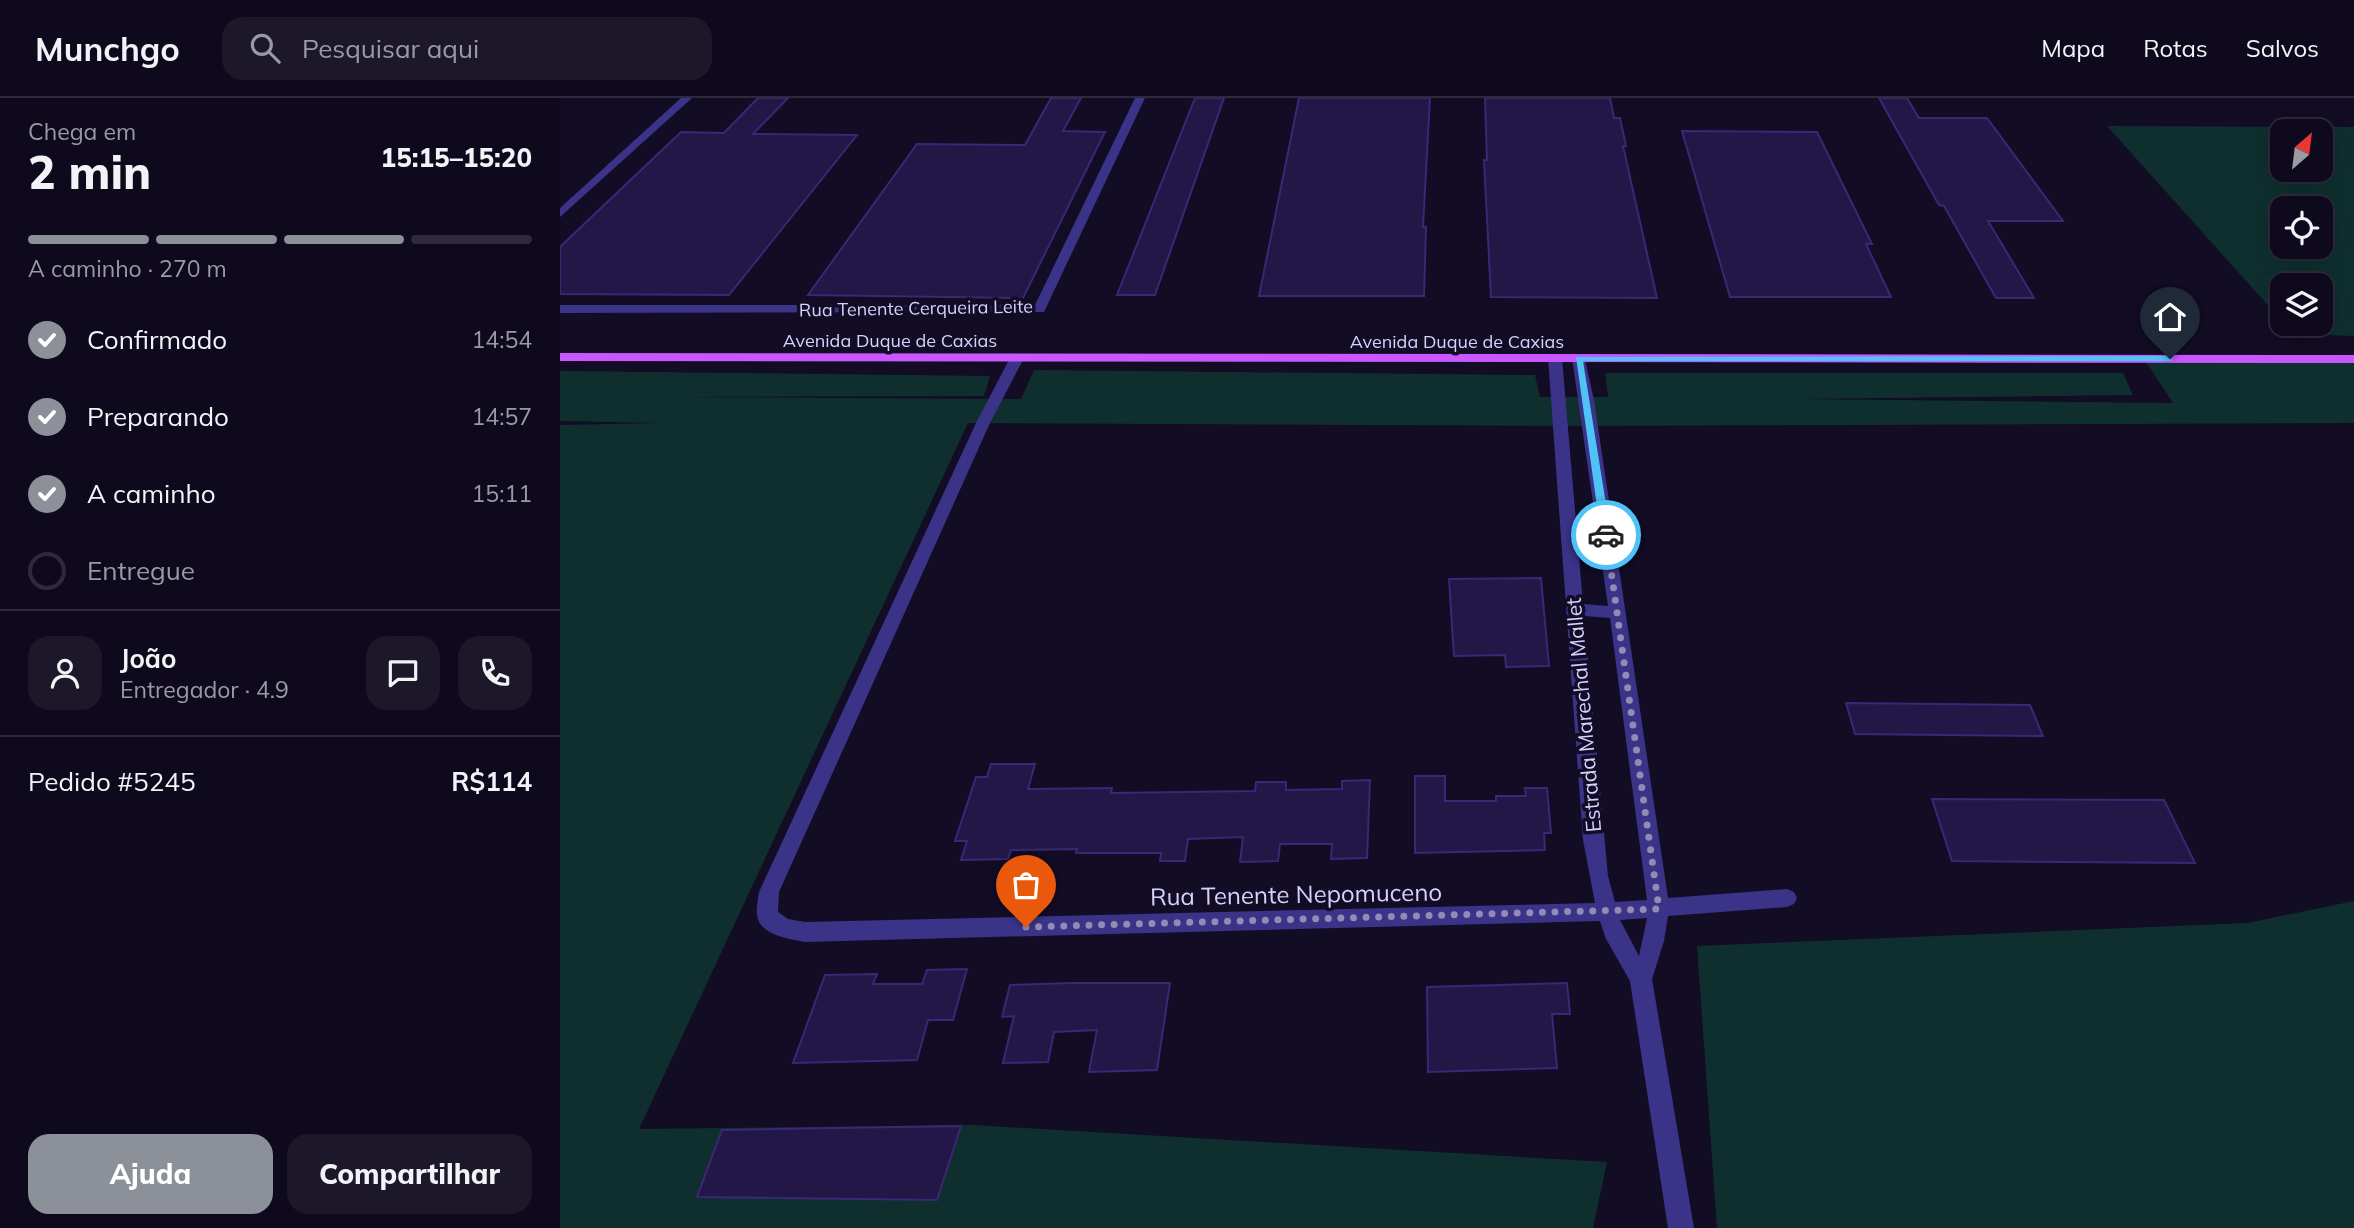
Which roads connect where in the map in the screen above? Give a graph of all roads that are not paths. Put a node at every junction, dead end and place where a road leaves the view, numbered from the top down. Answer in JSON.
{"nodes":[{"id":1,"x":687,"y":98,"type":"edge"},
{"id":2,"x":1140,"y":98,"type":"edge"},
{"id":3,"x":560,"y":214,"type":"edge"},
{"id":4,"x":560,"y":309,"type":"edge"},
{"id":5,"x":560,"y":357,"type":"edge"},
{"id":6,"x":1017,"y":358,"type":"junction"},
{"id":7,"x":1555,"y":358,"type":"junction"},
{"id":8,"x":1579,"y":358,"type":"junction"},
{"id":9,"x":2354,"y":359,"type":"edge"},
{"id":10,"x":1574,"y":610,"type":"junction"},
{"id":11,"x":1616,"y":612,"type":"junction"},
{"id":12,"x":1787,"y":898,"type":"dead end"},
{"id":13,"x":1659,"y":909,"type":"junction"},
{"id":14,"x":1607,"y":912,"type":"junction"},
{"id":15,"x":1641,"y":979,"type":"junction"},
{"id":16,"x":1681,"y":1228,"type":"edge"}],
"edges":[{"from":1,"to":3,"type":"street"},
{"from":2,"to":4,"type":"street","name":"Rua Tenente Cerqueira Leite"},
{"from":5,"to":6,"type":"main road","name":"Avenida Duque de Caxias"},
{"from":6,"to":7,"type":"main road","name":"Avenida Duque de Caxias"},
{"from":6,"to":14,"type":"street","name":"Rua Tenente Nepomuceno"},
{"from":7,"to":8,"type":"main road","name":"Avenida Duque de Caxias"},
{"from":7,"to":10,"type":"street","name":"Estrada Marechal Mallet"},
{"from":8,"to":9,"type":"main road","name":"Avenida Duque de Caxias"},
{"from":8,"to":11,"type":"street","name":"Estrada Marechal Mallet"},
{"from":10,"to":11,"type":"street"},
{"from":10,"to":14,"type":"street","name":"Estrada Marechal Mallet"},
{"from":11,"to":13,"type":"street","name":"Estrada Marechal Mallet"},
{"from":12,"to":13,"type":"street","name":"Rua Tenente Nepomuceno"},
{"from":13,"to":14,"type":"street","name":"Rua Tenente Nepomuceno"},
{"from":13,"to":15,"type":"street","name":"Estrada Marechal Mallet"},
{"from":14,"to":15,"type":"street","name":"Estrada Marechal Mallet"},
{"from":15,"to":16,"type":"street","name":"Estrada Marechal Mallet"}]}
